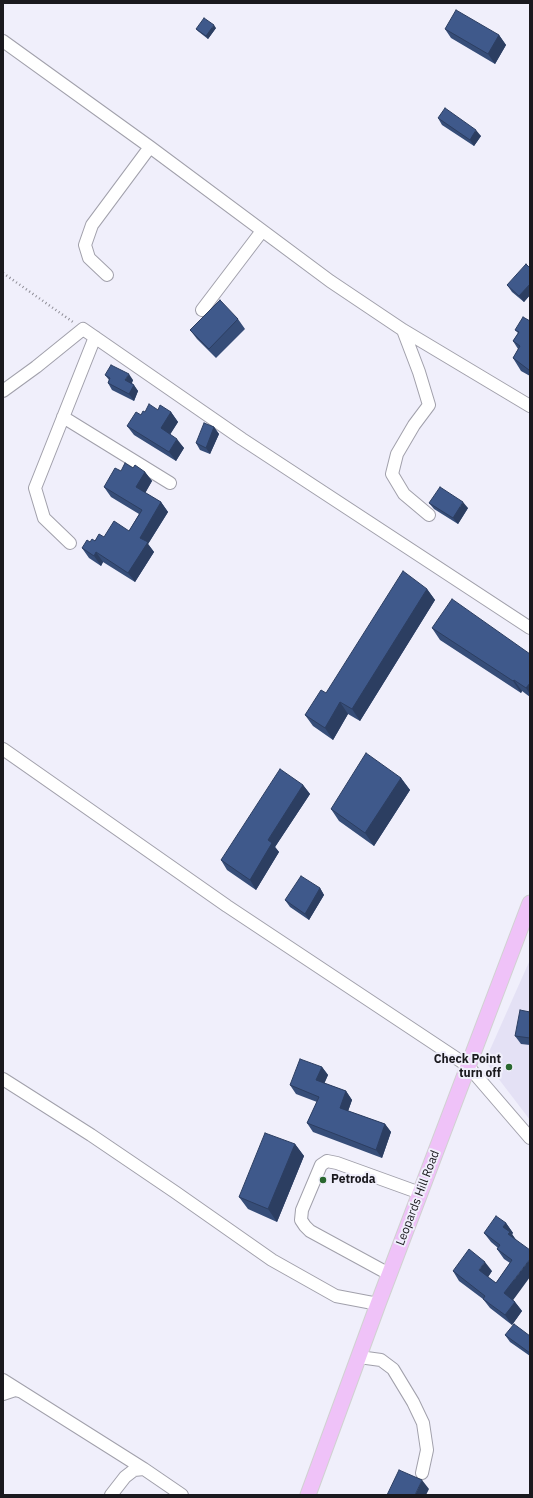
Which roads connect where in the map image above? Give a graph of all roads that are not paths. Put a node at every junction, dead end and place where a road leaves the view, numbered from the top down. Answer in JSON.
{"nodes":[{"id":1,"x":3,"y":41,"type":"edge"},
{"id":2,"x":150,"y":147,"type":"junction"},
{"id":3,"x":262,"y":231,"type":"junction"},
{"id":4,"x":107,"y":275,"type":"dead end"},
{"id":5,"x":202,"y":310,"type":"dead end"},
{"id":6,"x":403,"y":330,"type":"junction"},
{"id":7,"x":95,"y":338,"type":"junction"},
{"id":8,"x":3,"y":391,"type":"edge"},
{"id":9,"x":530,"y":406,"type":"edge"},
{"id":10,"x":63,"y":417,"type":"junction"},
{"id":11,"x":170,"y":483,"type":"dead end"},
{"id":12,"x":429,"y":514,"type":"dead end"},
{"id":13,"x":70,"y":543,"type":"dead end"},
{"id":14,"x":530,"y":628,"type":"edge"},
{"id":15,"x":3,"y":748,"type":"edge"},
{"id":16,"x":530,"y":903,"type":"edge"},
{"id":17,"x":468,"y":1066,"type":"junction"},
{"id":18,"x":3,"y":1079,"type":"edge"},
{"id":19,"x":530,"y":1138,"type":"edge"},
{"id":20,"x":420,"y":1193,"type":"junction"},
{"id":21,"x":389,"y":1274,"type":"junction"},
{"id":22,"x":378,"y":1304,"type":"junction"},
{"id":23,"x":359,"y":1357,"type":"junction"},
{"id":24,"x":3,"y":1380,"type":"edge"},
{"id":25,"x":19,"y":1391,"type":"junction"},
{"id":26,"x":3,"y":1394,"type":"edge"},
{"id":27,"x":144,"y":1469,"type":"junction"},
{"id":28,"x":422,"y":1473,"type":"dead end"},
{"id":29,"x":111,"y":1495,"type":"edge"},
{"id":30,"x":182,"y":1495,"type":"edge"},
{"id":31,"x":308,"y":1495,"type":"edge"}],
"edges":[{"from":1,"to":2,"type":"street"},
{"from":2,"to":3,"type":"street"},
{"from":2,"to":4,"type":"street"},
{"from":3,"to":5,"type":"street"},
{"from":3,"to":6,"type":"street"},
{"from":6,"to":9,"type":"street"},
{"from":6,"to":12,"type":"street"},
{"from":7,"to":8,"type":"street"},
{"from":7,"to":10,"type":"street"},
{"from":7,"to":14,"type":"street"},
{"from":10,"to":11,"type":"street"},
{"from":10,"to":13,"type":"street"},
{"from":15,"to":17,"type":"street"},
{"from":16,"to":17,"type":"main road","name":"Leopards Hill Road"},
{"from":17,"to":19,"type":"street"},
{"from":17,"to":20,"type":"main road","name":"Leopards Hill Road"},
{"from":18,"to":22,"type":"street"},
{"from":20,"to":21,"type":"main road","name":"Leopards Hill Road"},
{"from":20,"to":21,"type":"street"},
{"from":21,"to":22,"type":"main road","name":"Leopards Hill Road"},
{"from":22,"to":23,"type":"main road","name":"Leopards Hill Road"},
{"from":23,"to":28,"type":"street"},
{"from":23,"to":31,"type":"main road","name":"Leopards Hill Road"},
{"from":24,"to":25,"type":"street"},
{"from":25,"to":26,"type":"street"},
{"from":25,"to":27,"type":"street"},
{"from":27,"to":29,"type":"street"},
{"from":27,"to":30,"type":"street"}]}
